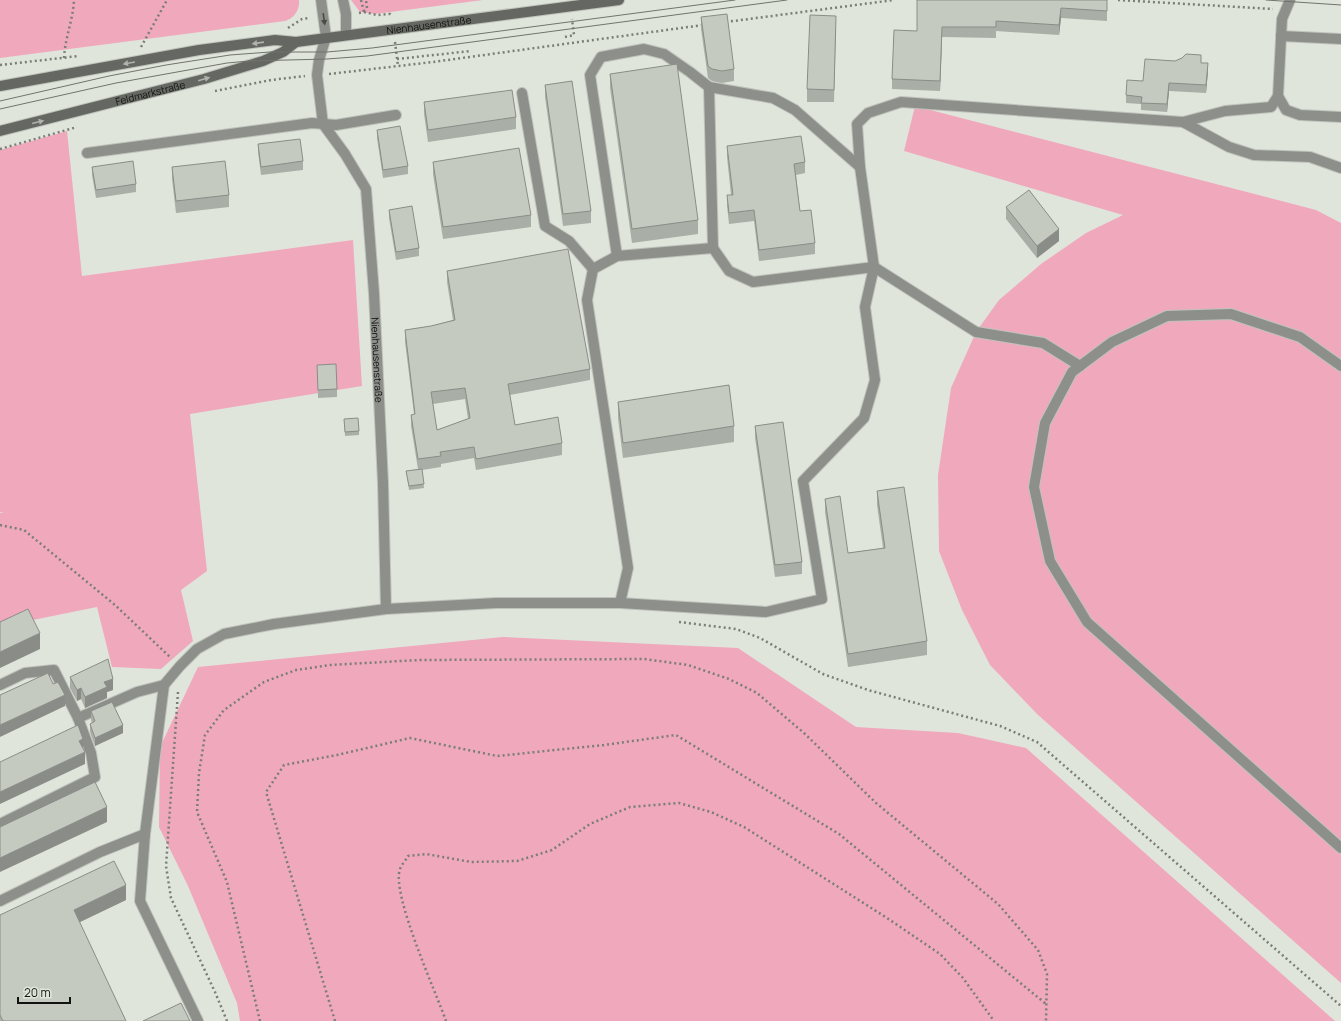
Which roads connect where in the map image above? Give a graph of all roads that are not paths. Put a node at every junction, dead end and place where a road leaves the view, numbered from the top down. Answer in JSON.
{"nodes":[{"id":1,"x":321,"y":0,"type":"edge"},
{"id":2,"x":343,"y":0,"type":"edge"},
{"id":3,"x":619,"y":0,"type":"edge"},
{"id":4,"x":1288,"y":5,"type":"edge"},
{"id":5,"x":346,"y":35,"type":"junction"},
{"id":6,"x":1281,"y":36,"type":"junction"},
{"id":7,"x":326,"y":37,"type":"junction"},
{"id":8,"x":1341,"y":39,"type":"edge"},
{"id":9,"x":296,"y":42,"type":"junction"},
{"id":10,"x":0,"y":86,"type":"edge"},
{"id":11,"x":709,"y":87,"type":"junction"},
{"id":12,"x":522,"y":93,"type":"dead end"},
{"id":13,"x":1278,"y":96,"type":"junction"},
{"id":14,"x":396,"y":115,"type":"dead end"},
{"id":15,"x":1341,"y":117,"type":"edge"},
{"id":16,"x":1183,"y":122,"type":"junction"},
{"id":17,"x":323,"y":124,"type":"junction"},
{"id":18,"x":0,"y":131,"type":"edge"},
{"id":19,"x":87,"y":153,"type":"dead end"},
{"id":20,"x":860,"y":167,"type":"junction"},
{"id":21,"x":1341,"y":168,"type":"edge"},
{"id":22,"x":713,"y":248,"type":"junction"},
{"id":23,"x":617,"y":256,"type":"junction"},
{"id":24,"x":874,"y":267,"type":"junction"},
{"id":25,"x":592,"y":270,"type":"junction"},
{"id":26,"x":1080,"y":366,"type":"junction"},
{"id":27,"x":1341,"y":366,"type":"edge"},
{"id":28,"x":620,"y":603,"type":"junction"},
{"id":29,"x":386,"y":609,"type":"junction"},
{"id":30,"x":0,"y":685,"type":"edge"},
{"id":31,"x":164,"y":685,"type":"junction"},
{"id":32,"x":78,"y":718,"type":"junction"},
{"id":33,"x":0,"y":824,"type":"edge"},
{"id":34,"x":145,"y":834,"type":"junction"},
{"id":35,"x":1341,"y":848,"type":"edge"},
{"id":36,"x":0,"y":901,"type":"edge"},
{"id":37,"x":198,"y":1021,"type":"edge"}],
"edges":[{"from":1,"to":7,"type":"street","one_way":true},
{"from":2,"to":5,"type":"street"},
{"from":3,"to":5,"type":"main road","name":"Nienhausenstraße"},
{"from":4,"to":6,"type":"street"},
{"from":5,"to":7,"type":"main road","name":"Nienhausenstraße"},
{"from":6,"to":8,"type":"street"},
{"from":6,"to":13,"type":"street"},
{"from":7,"to":9,"type":"main road","name":"Feldmarkstraße"},
{"from":7,"to":17,"type":"street","name":"Nienhausenstraße"},
{"from":9,"to":10,"type":"main road","name":"Feldmarkstraße","one_way":true},
{"from":18,"to":9,"type":"main road","name":"Feldmarkstraße","one_way":true},
{"from":11,"to":20,"type":"street"},
{"from":11,"to":22,"type":"street"},
{"from":11,"to":23,"type":"street"},
{"from":12,"to":25,"type":"street"},
{"from":13,"to":15,"type":"street"},
{"from":13,"to":16,"type":"street"},
{"from":14,"to":17,"type":"street"},
{"from":16,"to":20,"type":"street"},
{"from":16,"to":21,"type":"street"},
{"from":17,"to":19,"type":"street"},
{"from":17,"to":29,"type":"street","name":"Nienhausenstraße"},
{"from":20,"to":24,"type":"street"},
{"from":22,"to":23,"type":"street"},
{"from":22,"to":24,"type":"street"},
{"from":23,"to":25,"type":"street"},
{"from":24,"to":26,"type":"street"},
{"from":24,"to":28,"type":"street"},
{"from":25,"to":28,"type":"street"},
{"from":26,"to":27,"type":"street"},
{"from":26,"to":35,"type":"street"},
{"from":28,"to":29,"type":"street"},
{"from":29,"to":31,"type":"street"},
{"from":30,"to":32,"type":"street"},
{"from":31,"to":32,"type":"street"},
{"from":31,"to":34,"type":"street"},
{"from":32,"to":33,"type":"street"},
{"from":34,"to":36,"type":"street"},
{"from":34,"to":37,"type":"street"}]}
